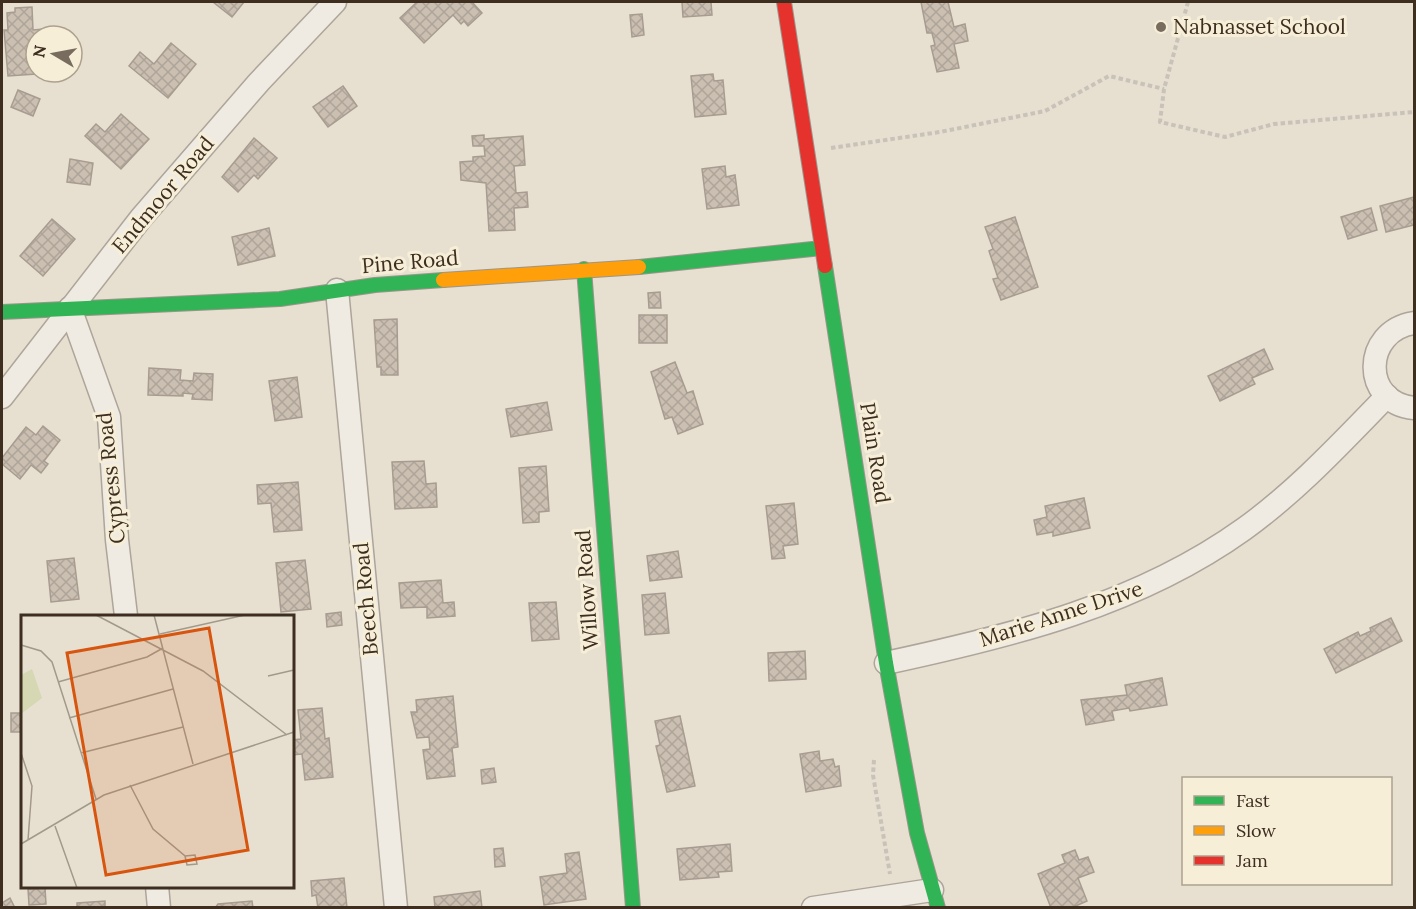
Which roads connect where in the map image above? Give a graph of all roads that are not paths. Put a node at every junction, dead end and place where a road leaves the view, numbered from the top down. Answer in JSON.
{"nodes":[{"id":1,"x":335,"y":2,"type":"edge"},
{"id":2,"x":784,"y":2,"type":"edge"},
{"id":3,"x":822,"y":248,"type":"junction"},
{"id":4,"x":584,"y":269,"type":"junction"},
{"id":5,"x":337,"y":290,"type":"junction"},
{"id":6,"x":70,"y":308,"type":"junction"},
{"id":7,"x":2,"y":312,"type":"edge"},
{"id":8,"x":1414,"y":323,"type":"edge"},
{"id":9,"x":1387,"y":396,"type":"junction"},
{"id":10,"x":2,"y":397,"type":"edge"},
{"id":11,"x":1414,"y":408,"type":"edge"},
{"id":12,"x":126,"y":615,"type":"edge"},
{"id":13,"x":886,"y":663,"type":"junction"},
{"id":14,"x":157,"y":888,"type":"edge"},
{"id":15,"x":935,"y":899,"type":"edge"},
{"id":16,"x":159,"y":908,"type":"edge"},
{"id":17,"x":396,"y":908,"type":"edge"},
{"id":18,"x":633,"y":908,"type":"edge"},
{"id":19,"x":813,"y":908,"type":"edge"}],
"edges":[{"from":1,"to":6,"type":"street","name":"Endmoor Road"},
{"from":2,"to":3,"type":"street","name":"Plain Road"},
{"from":3,"to":4,"type":"street","name":"Pine Road"},
{"from":3,"to":13,"type":"street","name":"Plain Road"},
{"from":4,"to":5,"type":"street","name":"Pine Road"},
{"from":4,"to":18,"type":"street","name":"Willow Road"},
{"from":5,"to":6,"type":"street","name":"Pine Road"},
{"from":5,"to":17,"type":"street","name":"Beech Road"},
{"from":6,"to":7,"type":"street","name":"Pine Road"},
{"from":6,"to":10,"type":"street","name":"Endmoor Road"},
{"from":6,"to":12,"type":"street","name":"Cypress Road"},
{"from":8,"to":9,"type":"street"},
{"from":9,"to":11,"type":"street"},
{"from":9,"to":13,"type":"street","name":"Marie Anne Drive"},
{"from":13,"to":15,"type":"street","name":"Plain Road"},
{"from":14,"to":16,"type":"street"},
{"from":15,"to":19,"type":"street"}]}
